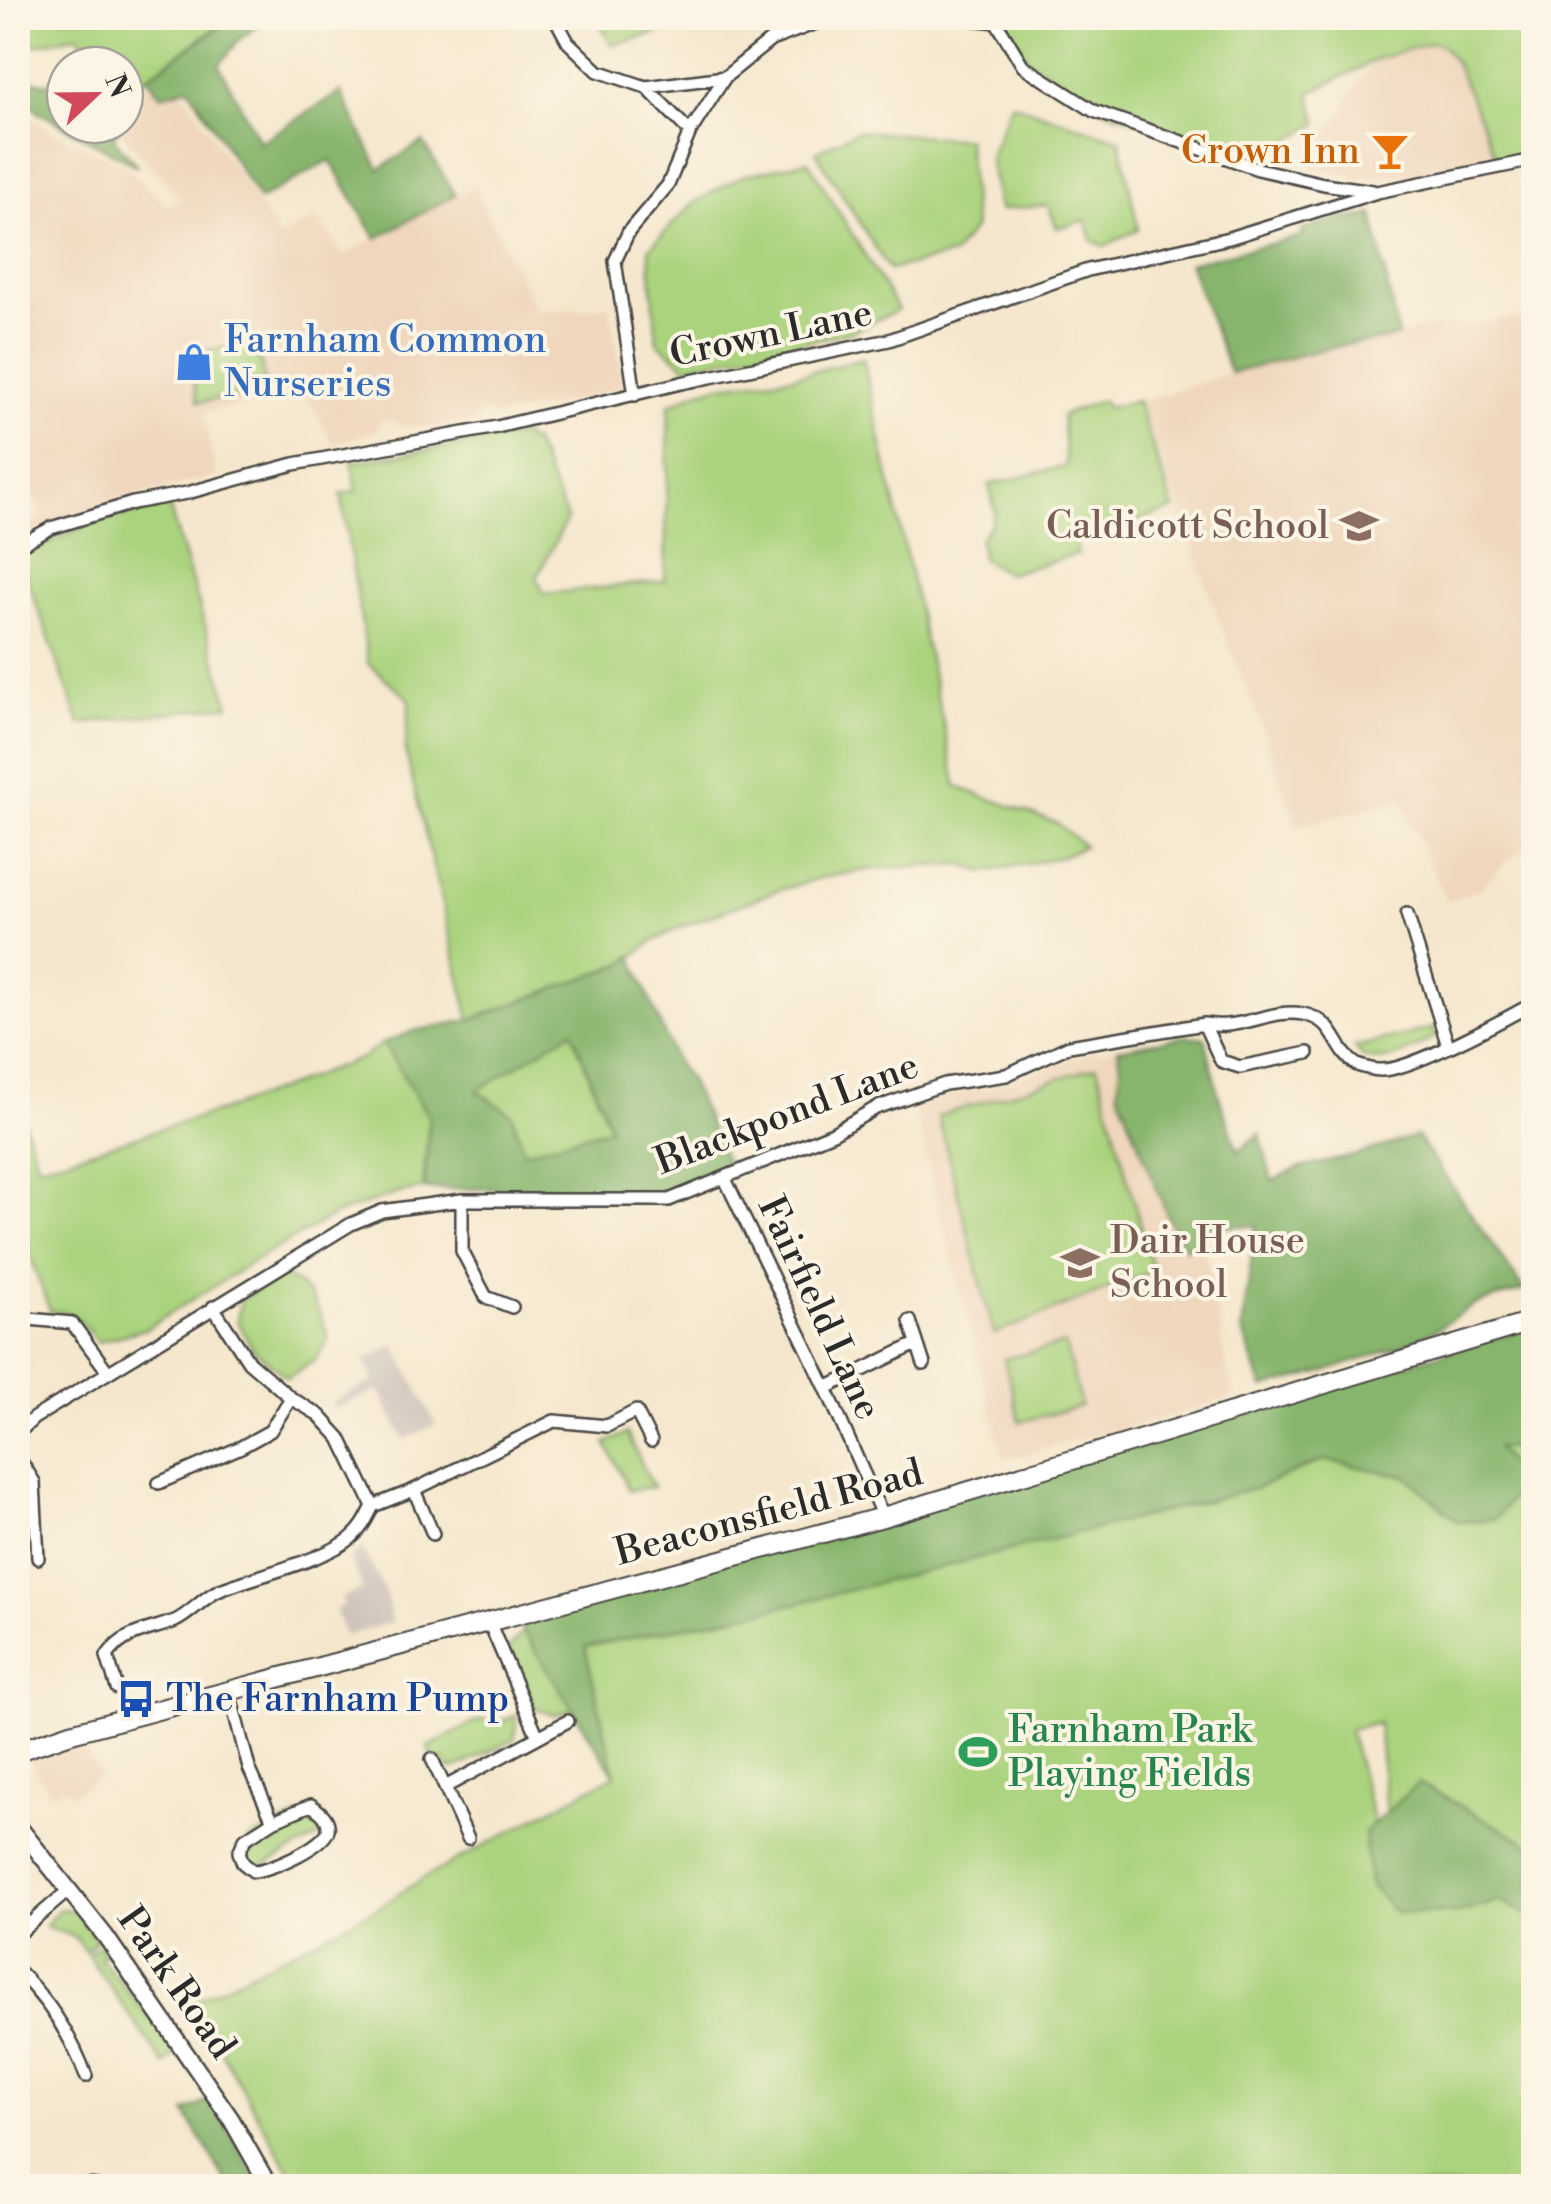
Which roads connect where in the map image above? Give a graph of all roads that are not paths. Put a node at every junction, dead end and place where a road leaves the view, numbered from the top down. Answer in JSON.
{"nodes":[{"id":1,"x":554,"y":18,"type":"edge"},
{"id":2,"x":829,"y":18,"type":"edge"},
{"id":3,"x":961,"y":18,"type":"edge"},
{"id":4,"x":996,"y":20,"type":"edge"},
{"id":5,"x":725,"y":77,"type":"junction"},
{"id":6,"x":646,"y":88,"type":"junction"},
{"id":7,"x":690,"y":132,"type":"junction"},
{"id":8,"x":1534,"y":160,"type":"edge"},
{"id":9,"x":1377,"y":192,"type":"junction"},
{"id":10,"x":634,"y":395,"type":"junction"},
{"id":11,"x":18,"y":546,"type":"edge"},
{"id":12,"x":1407,"y":914,"type":"dead end"},
{"id":13,"x":1534,"y":1003,"type":"edge"},
{"id":14,"x":1204,"y":1024,"type":"junction"},
{"id":15,"x":1448,"y":1046,"type":"junction"},
{"id":16,"x":1308,"y":1053,"type":"dead end"},
{"id":17,"x":725,"y":1179,"type":"junction"},
{"id":18,"x":462,"y":1200,"type":"junction"},
{"id":19,"x":214,"y":1307,"type":"junction"},
{"id":20,"x":512,"y":1308,"type":"dead end"},
{"id":21,"x":18,"y":1318,"type":"edge"},
{"id":22,"x":1534,"y":1321,"type":"edge"},
{"id":23,"x":910,"y":1322,"type":"dead end"},
{"id":24,"x":916,"y":1344,"type":"junction"},
{"id":25,"x":924,"y":1364,"type":"dead end"},
{"id":26,"x":108,"y":1372,"type":"junction"},
{"id":27,"x":826,"y":1388,"type":"junction"},
{"id":28,"x":291,"y":1398,"type":"junction"},
{"id":29,"x":18,"y":1433,"type":"edge"},
{"id":30,"x":651,"y":1441,"type":"dead end"},
{"id":31,"x":18,"y":1462,"type":"edge"},
{"id":32,"x":158,"y":1483,"type":"dead end"},
{"id":33,"x":414,"y":1490,"type":"junction"},
{"id":34,"x":373,"y":1506,"type":"junction"},
{"id":35,"x":883,"y":1517,"type":"junction"},
{"id":36,"x":433,"y":1534,"type":"dead end"},
{"id":37,"x":38,"y":1558,"type":"dead end"},
{"id":38,"x":489,"y":1622,"type":"junction"},
{"id":39,"x":18,"y":1639,"type":"edge"},
{"id":40,"x":116,"y":1688,"type":"dead end"},
{"id":41,"x":230,"y":1692,"type":"junction"},
{"id":42,"x":18,"y":1704,"type":"edge"},
{"id":43,"x":568,"y":1721,"type":"dead end"},
{"id":44,"x":538,"y":1737,"type":"junction"},
{"id":45,"x":18,"y":1750,"type":"edge"},
{"id":46,"x":432,"y":1759,"type":"dead end"},
{"id":47,"x":445,"y":1787,"type":"junction"},
{"id":48,"x":273,"y":1821,"type":"junction"},
{"id":49,"x":18,"y":1826,"type":"edge"},
{"id":50,"x":468,"y":1838,"type":"dead end"},
{"id":51,"x":69,"y":1890,"type":"junction"},
{"id":52,"x":18,"y":1934,"type":"edge"},
{"id":53,"x":18,"y":1971,"type":"edge"},
{"id":54,"x":86,"y":2076,"type":"dead end"},
{"id":55,"x":84,"y":2186,"type":"edge"},
{"id":56,"x":96,"y":2186,"type":"edge"},
{"id":57,"x":268,"y":2186,"type":"edge"}],
"edges":[{"from":1,"to":6,"type":"street"},
{"from":2,"to":5,"type":"street"},
{"from":3,"to":4,"type":"street"},
{"from":4,"to":9,"type":"street"},
{"from":5,"to":6,"type":"street"},
{"from":5,"to":7,"type":"street"},
{"from":6,"to":7,"type":"street"},
{"from":7,"to":10,"type":"street"},
{"from":8,"to":9,"type":"street","name":"Crown Lane"},
{"from":9,"to":10,"type":"street","name":"Crown Lane"},
{"from":10,"to":11,"type":"street","name":"Crown Lane"},
{"from":12,"to":15,"type":"street"},
{"from":13,"to":15,"type":"street","name":"Blackpond Lane"},
{"from":14,"to":15,"type":"street","name":"Blackpond Lane"},
{"from":14,"to":16,"type":"street"},
{"from":14,"to":17,"type":"street","name":"Blackpond Lane"},
{"from":17,"to":18,"type":"street","name":"Blackpond Lane"},
{"from":17,"to":27,"type":"street","name":"Fairfield Lane"},
{"from":18,"to":19,"type":"street","name":"Blackpond Lane"},
{"from":18,"to":20,"type":"street"},
{"from":19,"to":26,"type":"street","name":"Blackpond Lane"},
{"from":19,"to":28,"type":"street"},
{"from":21,"to":26,"type":"street"},
{"from":22,"to":35,"type":"main road","name":"Beaconsfield Road"},
{"from":23,"to":24,"type":"street"},
{"from":24,"to":25,"type":"street"},
{"from":24,"to":27,"type":"street"},
{"from":26,"to":29,"type":"street","name":"Blackpond Lane"},
{"from":27,"to":35,"type":"street","name":"Fairfield Lane"},
{"from":28,"to":32,"type":"street"},
{"from":28,"to":34,"type":"street"},
{"from":30,"to":33,"type":"street"},
{"from":31,"to":37,"type":"street"},
{"from":33,"to":34,"type":"street"},
{"from":33,"to":36,"type":"street"},
{"from":34,"to":40,"type":"street"},
{"from":35,"to":38,"type":"main road","name":"Beaconsfield Road"},
{"from":38,"to":41,"type":"main road","name":"Beaconsfield Road"},
{"from":38,"to":44,"type":"street"},
{"from":39,"to":42,"type":"street"},
{"from":41,"to":45,"type":"main road","name":"Beaconsfield Road"},
{"from":41,"to":48,"type":"street"},
{"from":43,"to":44,"type":"street"},
{"from":44,"to":47,"type":"street"},
{"from":46,"to":47,"type":"street"},
{"from":47,"to":50,"type":"street"},
{"from":48,"to":48,"type":"street"},
{"from":49,"to":51,"type":"main road","name":"Park Road"},
{"from":51,"to":52,"type":"street"},
{"from":51,"to":57,"type":"main road","name":"Park Road"},
{"from":53,"to":54,"type":"street"},
{"from":55,"to":56,"type":"street"}]}
